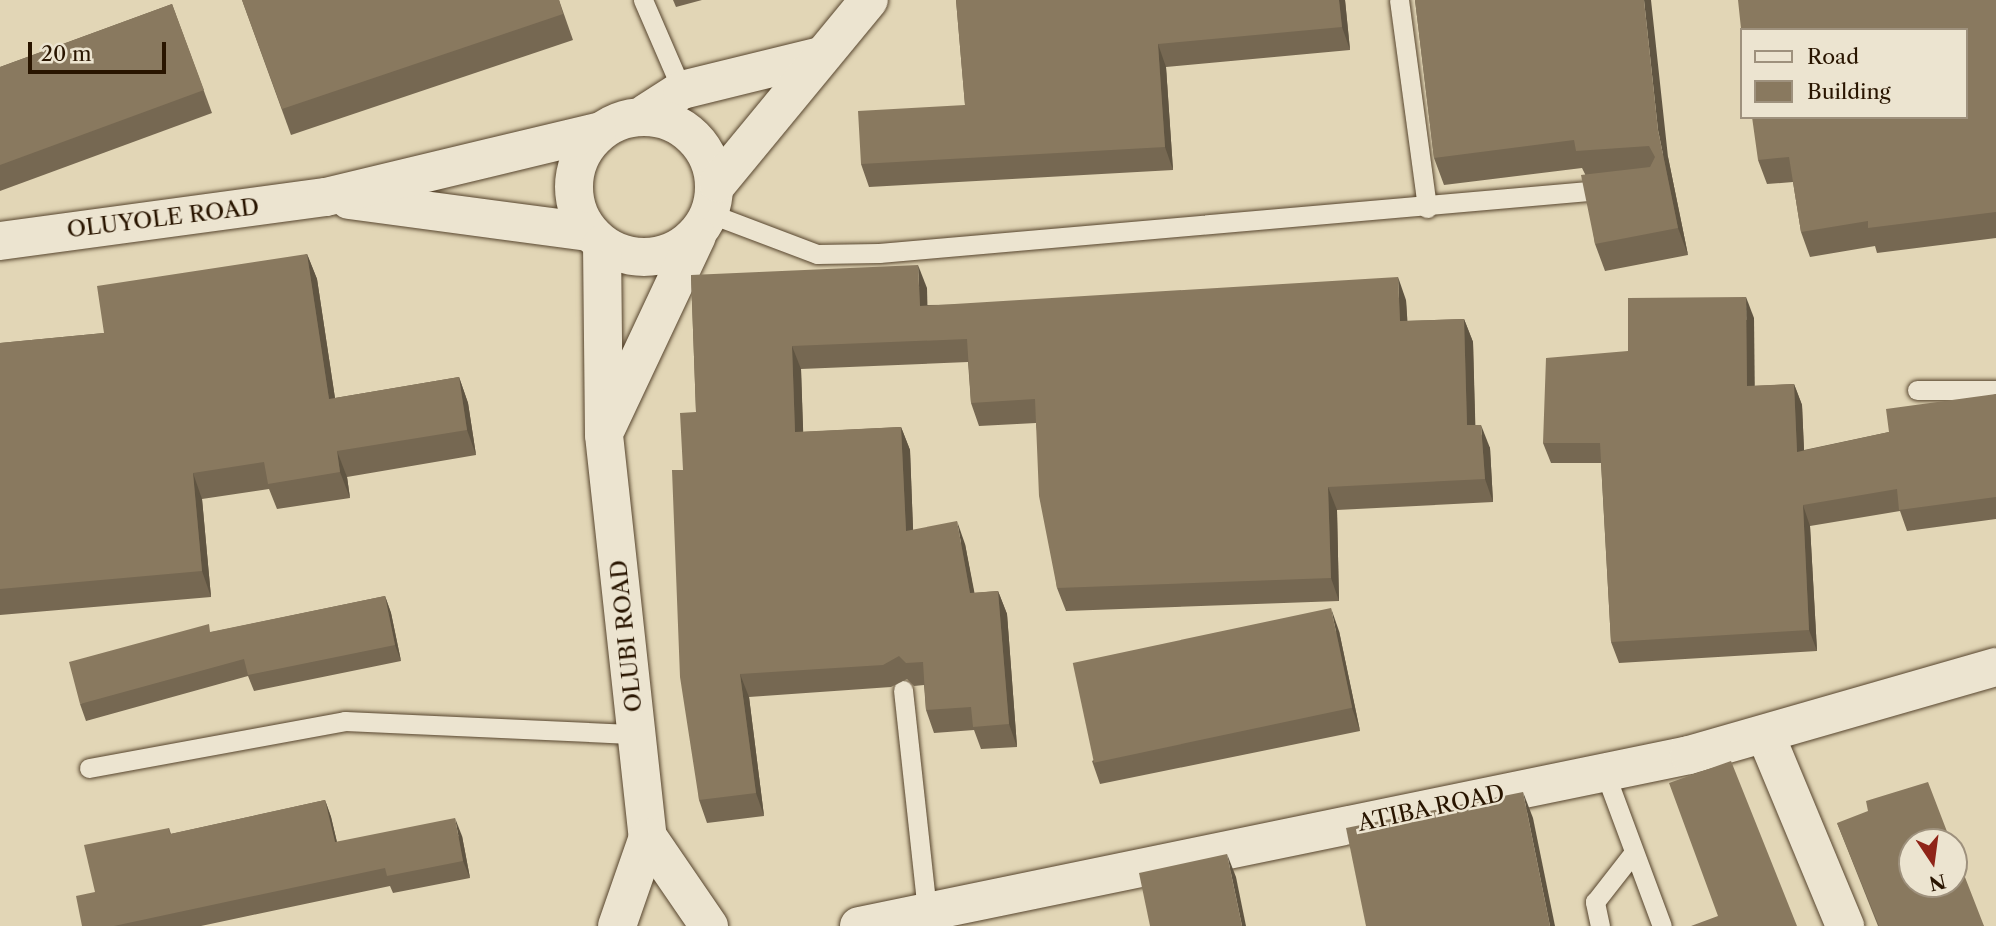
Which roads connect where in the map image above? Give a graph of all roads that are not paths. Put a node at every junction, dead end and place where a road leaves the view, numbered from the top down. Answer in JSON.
{"nodes":[{"id":1,"x":643,"y":0,"type":"edge"},
{"id":2,"x":869,"y":0,"type":"edge"},
{"id":3,"x":1399,"y":0,"type":"edge"},
{"id":4,"x":820,"y":56,"type":"junction"},
{"id":5,"x":682,"y":90,"type":"junction"},
{"id":6,"x":646,"y":113,"type":"junction"},
{"id":7,"x":597,"y":132,"type":"junction"},
{"id":8,"x":1627,"y":187,"type":"edge"},
{"id":9,"x":326,"y":197,"type":"junction"},
{"id":10,"x":1427,"y":208,"type":"junction"},
{"id":11,"x":707,"y":210,"type":"junction"},
{"id":12,"x":596,"y":238,"type":"junction"},
{"id":13,"x":0,"y":241,"type":"edge"},
{"id":14,"x":1917,"y":390,"type":"dead end"},
{"id":15,"x":1996,"y":390,"type":"edge"},
{"id":16,"x":604,"y":435,"type":"junction"},
{"id":17,"x":1996,"y":667,"type":"edge"},
{"id":18,"x":903,"y":690,"type":"edge"},
{"id":19,"x":636,"y":734,"type":"junction"},
{"id":20,"x":1766,"y":736,"type":"junction"},
{"id":21,"x":89,"y":768,"type":"dead end"},
{"id":22,"x":1605,"y":772,"type":"junction"},
{"id":23,"x":648,"y":837,"type":"junction"},
{"id":24,"x":1634,"y":852,"type":"junction"},
{"id":25,"x":927,"y":912,"type":"junction"},
{"id":26,"x":617,"y":926,"type":"edge"},
{"id":27,"x":709,"y":926,"type":"edge"},
{"id":28,"x":859,"y":926,"type":"edge"},
{"id":29,"x":1600,"y":926,"type":"edge"},
{"id":30,"x":1662,"y":926,"type":"edge"},
{"id":31,"x":1845,"y":926,"type":"edge"}],
"edges":[{"from":1,"to":5,"type":"lane"},
{"from":2,"to":4,"type":"street"},
{"from":3,"to":10,"type":"lane"},
{"from":4,"to":5,"type":"street"},
{"from":4,"to":11,"type":"street"},
{"from":5,"to":6,"type":"street"},
{"from":6,"to":7,"type":"street"},
{"from":6,"to":11,"type":"street"},
{"from":7,"to":9,"type":"street","name":"OLUYOLE ROAD"},
{"from":7,"to":12,"type":"street"},
{"from":8,"to":10,"type":"lane"},
{"from":9,"to":12,"type":"street","name":"OLUYOLE ROAD"},
{"from":9,"to":13,"type":"street","name":"OLUYOLE ROAD"},
{"from":10,"to":11,"type":"lane"},
{"from":11,"to":12,"type":"street"},
{"from":11,"to":16,"type":"street"},
{"from":12,"to":16,"type":"street","name":"OLUBI ROAD"},
{"from":14,"to":15,"type":"lane"},
{"from":16,"to":19,"type":"street","name":"OLUBI ROAD"},
{"from":17,"to":20,"type":"street","name":"ATIBA ROAD"},
{"from":18,"to":25,"type":"lane"},
{"from":19,"to":21,"type":"lane"},
{"from":19,"to":23,"type":"street","name":"OLUBI ROAD"},
{"from":20,"to":22,"type":"street","name":"ATIBA ROAD"},
{"from":20,"to":31,"type":"street"},
{"from":22,"to":24,"type":"lane"},
{"from":22,"to":25,"type":"street","name":"ATIBA ROAD"},
{"from":23,"to":26,"type":"street","name":"OLUBI ROAD"},
{"from":23,"to":27,"type":"street","name":"OLUBI ROAD"},
{"from":24,"to":29,"type":"lane"},
{"from":24,"to":30,"type":"lane"},
{"from":25,"to":28,"type":"street","name":"ATIBA ROAD"}]}
